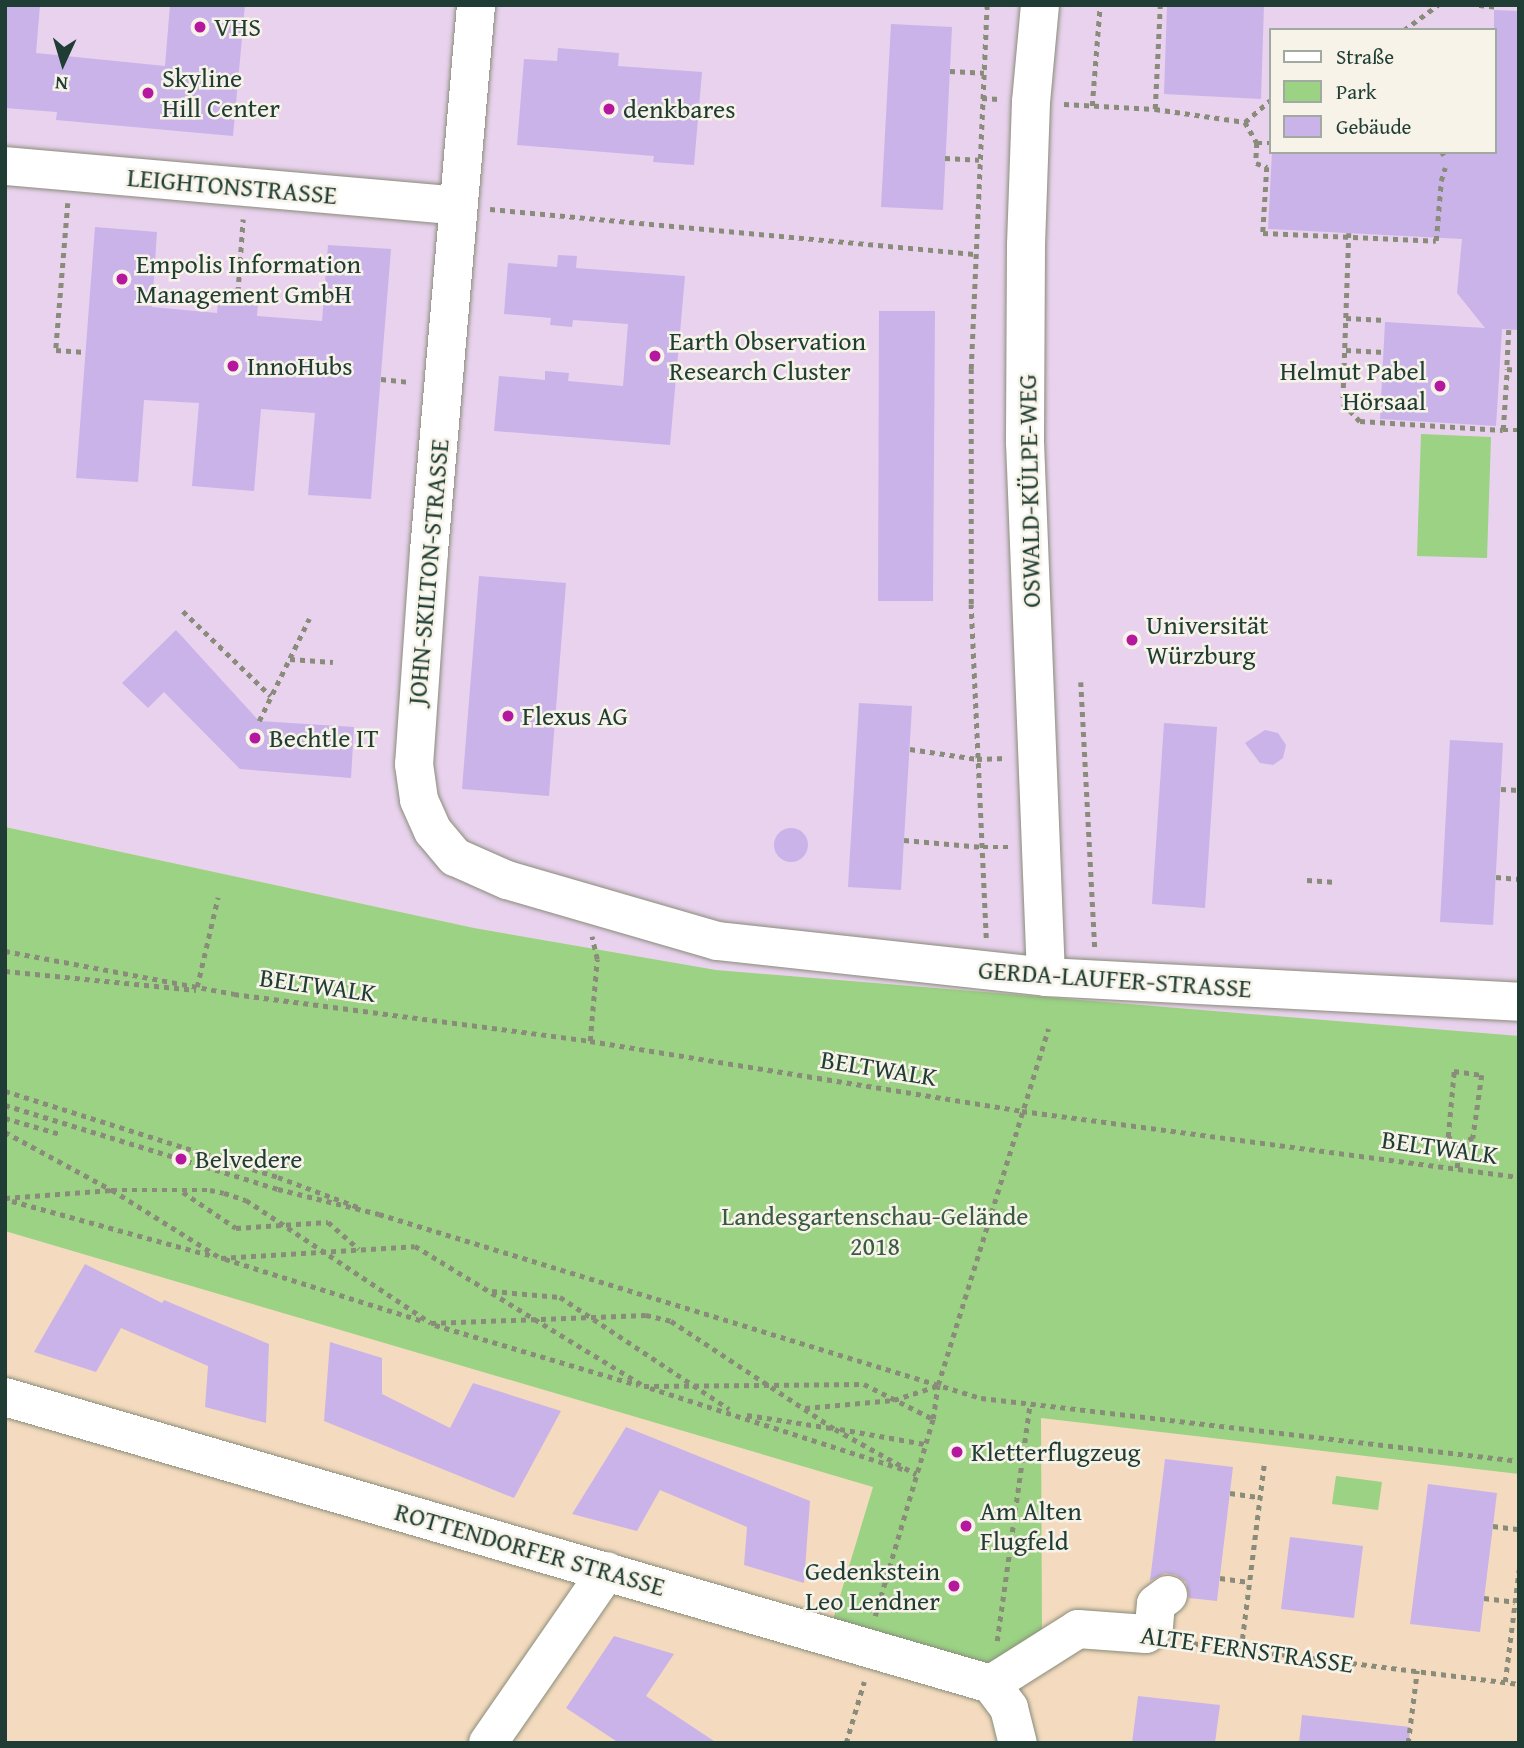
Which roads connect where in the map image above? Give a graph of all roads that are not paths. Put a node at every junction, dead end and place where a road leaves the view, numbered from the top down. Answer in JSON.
{"nodes":[{"id":1,"x":476,"y":5,"type":"edge"},
{"id":2,"x":1040,"y":5,"type":"edge"},
{"id":3,"x":5,"y":166,"type":"edge"},
{"id":4,"x":458,"y":206,"type":"junction"},
{"id":5,"x":713,"y":940,"type":"joint"},
{"id":6,"x":1046,"y":977,"type":"junction"},
{"id":7,"x":1519,"y":1002,"type":"edge"},
{"id":8,"x":5,"y":1397,"type":"edge"},
{"id":9,"x":607,"y":1571,"type":"junction"},
{"id":10,"x":1168,"y":1595,"type":"dead end"},
{"id":11,"x":991,"y":1685,"type":"junction"},
{"id":12,"x":488,"y":1743,"type":"edge"},
{"id":13,"x":1017,"y":1743,"type":"edge"}],
"edges":[{"from":1,"to":4,"type":"street","name":"JOHN-SKILTON-STRASSE"},
{"from":2,"to":6,"type":"street","name":"OSWALD-KÜLPE-WEG"},
{"from":3,"to":4,"type":"street","name":"LEIGHTONSTRASSE"},
{"from":4,"to":5,"type":"street","name":"JOHN-SKILTON-STRASSE"},
{"from":5,"to":6,"type":"street","name":"GERDA-LAUFER-STRASSE"},
{"from":6,"to":7,"type":"street","name":"GERDA-LAUFER-STRASSE"},
{"from":8,"to":9,"type":"street","name":"ROTTENDORFER STRASSE"},
{"from":9,"to":11,"type":"street","name":"ROTTENDORFER STRASSE"},
{"from":9,"to":12,"type":"street"},
{"from":10,"to":11,"type":"street","name":"ALTE FERNSTRASSE"},
{"from":11,"to":13,"type":"street"}]}
